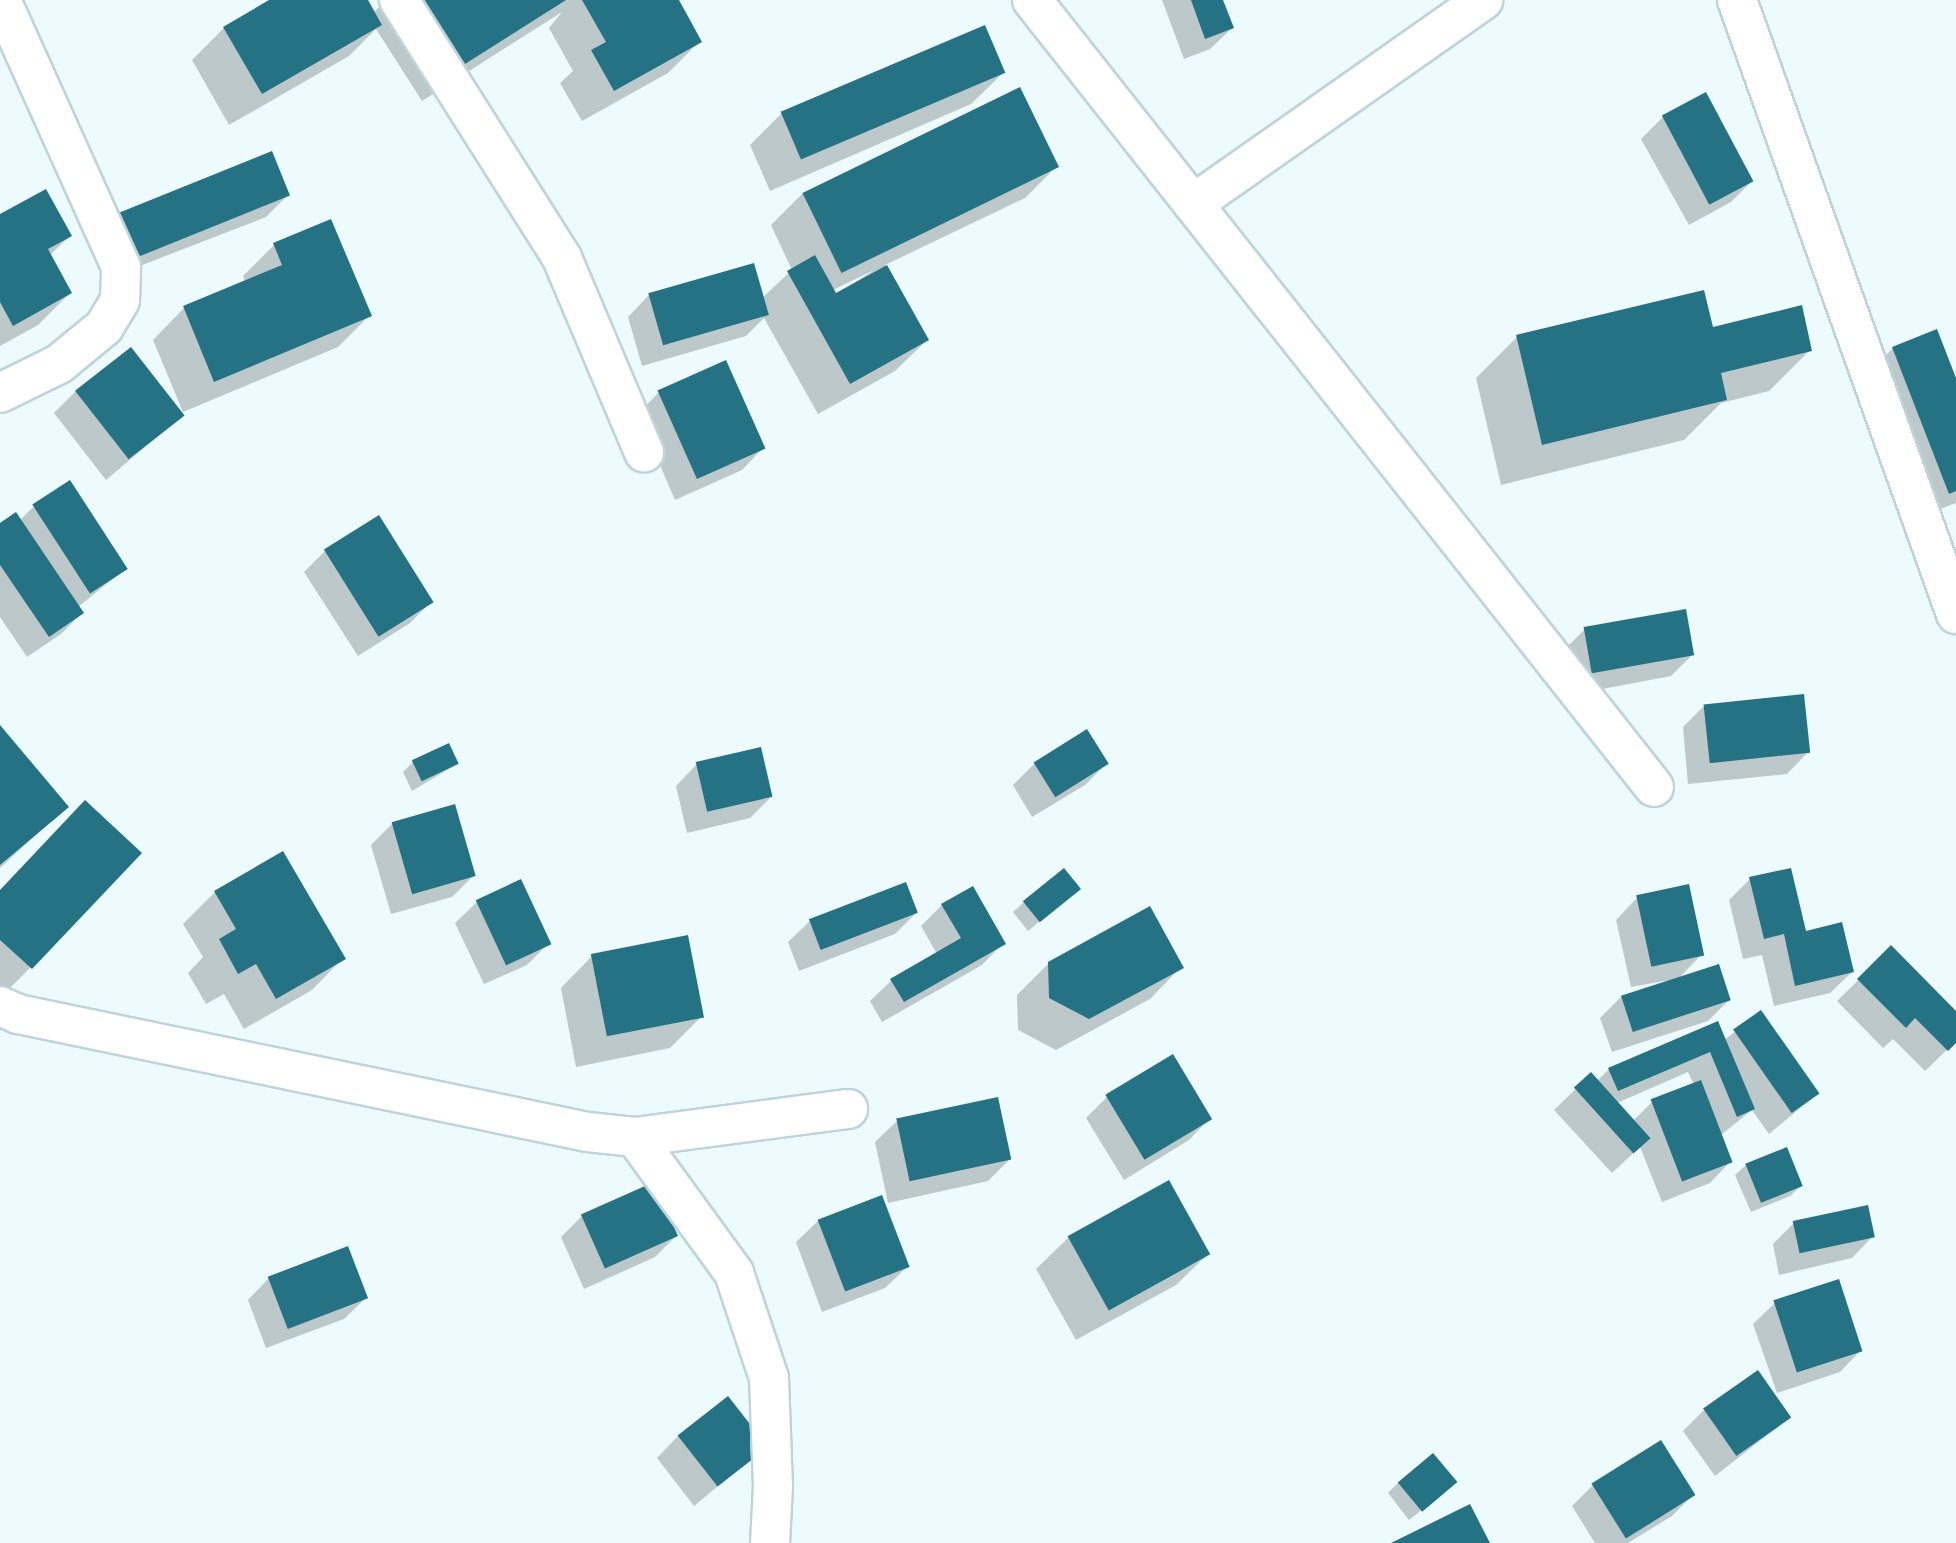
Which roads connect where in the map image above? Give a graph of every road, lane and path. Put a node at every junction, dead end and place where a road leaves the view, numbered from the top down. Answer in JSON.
{"nodes":[{"id":1,"x":1,"y":0,"type":"edge"},
{"id":2,"x":400,"y":0,"type":"edge"},
{"id":3,"x":1032,"y":0,"type":"edge"},
{"id":4,"x":1483,"y":0,"type":"edge"},
{"id":5,"x":1737,"y":0,"type":"edge"},
{"id":6,"x":1193,"y":204,"type":"junction"},
{"id":7,"x":0,"y":393,"type":"edge"},
{"id":8,"x":644,"y":452,"type":"dead end"},
{"id":9,"x":1956,"y":614,"type":"edge"},
{"id":10,"x":1654,"y":787,"type":"dead end"},
{"id":11,"x":0,"y":1006,"type":"edge"},
{"id":12,"x":848,"y":1109,"type":"dead end"},
{"id":13,"x":635,"y":1136,"type":"junction"},
{"id":14,"x":770,"y":1543,"type":"edge"}],
"edges":[{"from":1,"to":7,"type":"street"},
{"from":2,"to":8,"type":"street"},
{"from":3,"to":6,"type":"street"},
{"from":4,"to":6,"type":"street"},
{"from":5,"to":9,"type":"street"},
{"from":6,"to":10,"type":"street"},
{"from":11,"to":13,"type":"street"},
{"from":12,"to":13,"type":"street"},
{"from":13,"to":14,"type":"street"}]}
